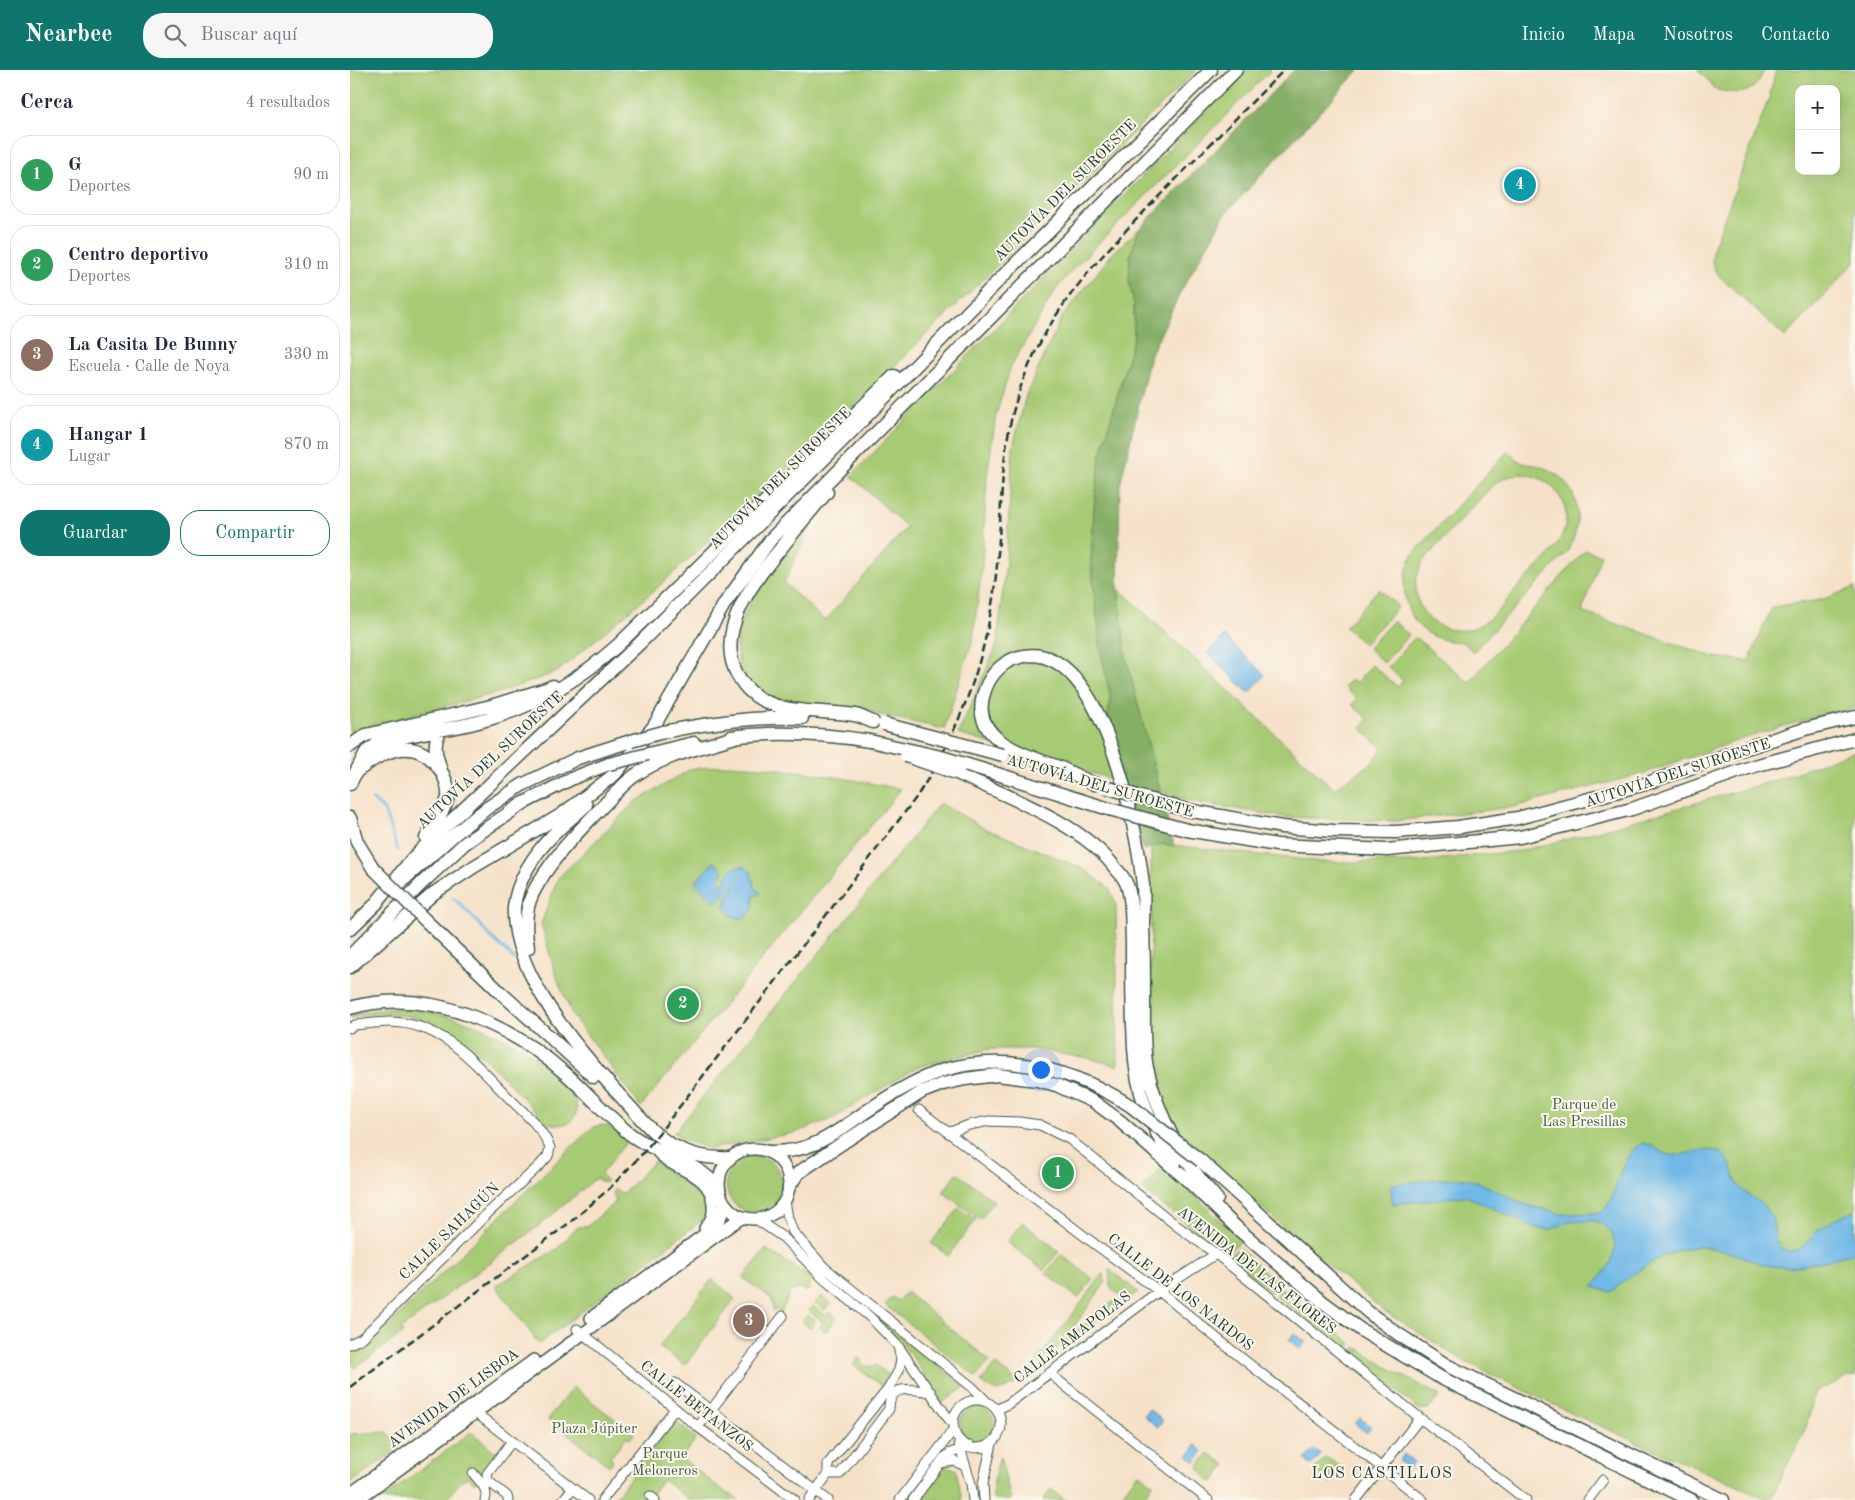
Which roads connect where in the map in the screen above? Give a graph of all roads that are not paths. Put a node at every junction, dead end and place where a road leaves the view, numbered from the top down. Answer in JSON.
{"nodes":[{"id":1,"x":1211,"y":70,"type":"edge"},
{"id":2,"x":1236,"y":70,"type":"edge"},
{"id":3,"x":1009,"y":270,"type":"junction"},
{"id":4,"x":860,"y":449,"type":"junction"},
{"id":5,"x":603,"y":658,"type":"junction"},
{"id":6,"x":1855,"y":717,"type":"edge"},
{"id":7,"x":878,"y":723,"type":"junction"},
{"id":8,"x":441,"y":729,"type":"junction"},
{"id":9,"x":738,"y":736,"type":"junction"},
{"id":10,"x":1855,"y":739,"type":"edge"},
{"id":11,"x":870,"y":741,"type":"junction"},
{"id":12,"x":350,"y":746,"type":"edge"},
{"id":13,"x":612,"y":769,"type":"junction"},
{"id":14,"x":356,"y":771,"type":"junction"},
{"id":15,"x":441,"y":771,"type":"junction"},
{"id":16,"x":350,"y":784,"type":"edge"},
{"id":17,"x":1100,"y":785,"type":"junction"},
{"id":18,"x":350,"y":818,"type":"edge"},
{"id":19,"x":412,"y":859,"type":"junction"},
{"id":20,"x":372,"y":908,"type":"junction"},
{"id":21,"x":350,"y":929,"type":"edge"},
{"id":22,"x":350,"y":956,"type":"edge"},
{"id":23,"x":350,"y":967,"type":"edge"},
{"id":24,"x":538,"y":989,"type":"junction"},
{"id":25,"x":500,"y":992,"type":"junction"},
{"id":26,"x":350,"y":1008,"type":"edge"},
{"id":27,"x":350,"y":1028,"type":"edge"},
{"id":28,"x":919,"y":1110,"type":"dead end"},
{"id":29,"x":644,"y":1122,"type":"junction"},
{"id":30,"x":948,"y":1133,"type":"junction"},
{"id":31,"x":654,"y":1148,"type":"junction"},
{"id":32,"x":769,"y":1152,"type":"junction"},
{"id":33,"x":730,"y":1158,"type":"junction"},
{"id":34,"x":1185,"y":1178,"type":"junction"},
{"id":35,"x":789,"y":1187,"type":"junction"},
{"id":36,"x":719,"y":1189,"type":"junction"},
{"id":37,"x":785,"y":1201,"type":"junction"},
{"id":38,"x":725,"y":1205,"type":"junction"},
{"id":39,"x":743,"y":1218,"type":"junction"},
{"id":40,"x":756,"y":1219,"type":"junction"},
{"id":41,"x":676,"y":1254,"type":"junction"},
{"id":42,"x":1216,"y":1254,"type":"junction"},
{"id":43,"x":1288,"y":1271,"type":"junction"},
{"id":44,"x":1159,"y":1292,"type":"junction"},
{"id":45,"x":783,"y":1316,"type":"dead end"},
{"id":46,"x":579,"y":1331,"type":"junction"},
{"id":47,"x":350,"y":1344,"type":"edge"},
{"id":48,"x":898,"y":1346,"type":"junction"},
{"id":49,"x":1050,"y":1373,"type":"junction"},
{"id":50,"x":675,"y":1383,"type":"dead end"},
{"id":51,"x":931,"y":1392,"type":"junction"},
{"id":52,"x":879,"y":1398,"type":"junction"},
{"id":53,"x":889,"y":1402,"type":"junction"},
{"id":54,"x":987,"y":1402,"type":"junction"},
{"id":55,"x":675,"y":1409,"type":"junction"},
{"id":56,"x":711,"y":1410,"type":"junction"},
{"id":57,"x":996,"y":1410,"type":"junction"},
{"id":58,"x":476,"y":1413,"type":"junction"},
{"id":59,"x":1420,"y":1418,"type":"junction"},
{"id":60,"x":698,"y":1427,"type":"junction"},
{"id":61,"x":955,"y":1430,"type":"junction"},
{"id":62,"x":512,"y":1441,"type":"junction"},
{"id":63,"x":992,"y":1443,"type":"junction"},
{"id":64,"x":970,"y":1446,"type":"junction"},
{"id":65,"x":960,"y":1450,"type":"junction"},
{"id":66,"x":941,"y":1463,"type":"junction"},
{"id":67,"x":965,"y":1466,"type":"junction"},
{"id":68,"x":1380,"y":1468,"type":"junction"},
{"id":69,"x":473,"y":1474,"type":"dead end"},
{"id":70,"x":828,"y":1474,"type":"junction"},
{"id":71,"x":1603,"y":1480,"type":"dead end"},
{"id":72,"x":572,"y":1489,"type":"junction"},
{"id":73,"x":816,"y":1491,"type":"junction"},
{"id":74,"x":350,"y":1494,"type":"edge"},
{"id":75,"x":357,"y":1500,"type":"edge"},
{"id":76,"x":485,"y":1500,"type":"edge"},
{"id":77,"x":508,"y":1500,"type":"edge"},
{"id":78,"x":563,"y":1500,"type":"edge"},
{"id":79,"x":588,"y":1500,"type":"edge"},
{"id":80,"x":602,"y":1500,"type":"edge"},
{"id":81,"x":795,"y":1500,"type":"edge"},
{"id":82,"x":809,"y":1500,"type":"edge"},
{"id":83,"x":828,"y":1500,"type":"edge"},
{"id":84,"x":900,"y":1500,"type":"edge"},
{"id":85,"x":913,"y":1500,"type":"edge"},
{"id":86,"x":973,"y":1500,"type":"edge"},
{"id":87,"x":984,"y":1500,"type":"edge"},
{"id":88,"x":1208,"y":1500,"type":"edge"},
{"id":89,"x":1356,"y":1500,"type":"edge"},
{"id":90,"x":1422,"y":1500,"type":"edge"},
{"id":91,"x":1526,"y":1500,"type":"edge"},
{"id":92,"x":1588,"y":1500,"type":"edge"},
{"id":93,"x":1691,"y":1500,"type":"edge"},
{"id":94,"x":1723,"y":1500,"type":"edge"}],
"edges":[{"from":1,"to":3,"type":"highway","name":"AUTOVÍA DEL SUROESTE"},
{"from":2,"to":4,"type":"highway","name":"AUTOVÍA DEL SUROESTE"},
{"from":3,"to":5,"type":"highway"},
{"from":3,"to":19,"type":"highway","name":"AUTOVÍA DEL SUROESTE"},
{"from":4,"to":7,"type":"highway"},
{"from":4,"to":13,"type":"highway","name":"AUTOVÍA DEL SUROESTE"},
{"from":5,"to":8,"type":"highway"},
{"from":5,"to":12,"type":"highway"},
{"from":6,"to":17,"type":"highway","name":"AUTOVÍA DEL SUROESTE","bridge":true},
{"from":7,"to":17,"type":"highway","name":"AUTOVÍA DEL SUROESTE","bridge":true},
{"from":7,"to":20,"type":"highway","name":"AUTOVÍA DEL SUROESTE","bridge":true},
{"from":8,"to":14,"type":"highway"},
{"from":8,"to":15,"type":"highway"},
{"from":9,"to":11,"type":"highway","name":"AUTOVÍA DEL SUROESTE"},
{"from":9,"to":13,"type":"highway","name":"AUTOVÍA DEL SUROESTE","bridge":true},
{"from":9,"to":24,"type":"highway"},
{"from":10,"to":11,"type":"highway","name":"AUTOVÍA DEL SUROESTE","bridge":true},
{"from":11,"to":34,"type":"highway","bridge":true},
{"from":13,"to":22,"type":"highway","name":"AUTOVÍA DEL SUROESTE"},
{"from":13,"to":23,"type":"highway","name":"AUTOVÍA DEL SUROESTE"},
{"from":13,"to":24,"type":"highway"},
{"from":14,"to":15,"type":"highway"},
{"from":14,"to":16,"type":"highway"},
{"from":15,"to":19,"type":"highway"},
{"from":17,"to":43,"type":"highway"},
{"from":18,"to":25,"type":"highway","bridge":true},
{"from":19,"to":20,"type":"highway","name":"AUTOVÍA DEL SUROESTE"},
{"from":20,"to":21,"type":"highway","name":"AUTOVÍA DEL SUROESTE"},
{"from":24,"to":29,"type":"highway"},
{"from":25,"to":29,"type":"highway"},
{"from":25,"to":31,"type":"highway"},
{"from":26,"to":31,"type":"highway"},
{"from":27,"to":47,"type":"street","name":"CALLE SAHAGÚN"},
{"from":28,"to":30,"type":"street","name":"CALLE DE LOS NARDOS"},
{"from":29,"to":33,"type":"highway"},
{"from":30,"to":42,"type":"street","name":"AVENIDA DE LAS FLORES"},
{"from":30,"to":44,"type":"street","name":"CALLE DE LOS NARDOS"},
{"from":31,"to":36,"type":"highway"},
{"from":31,"to":41,"type":"main road"},
{"from":32,"to":33,"type":"main road"},
{"from":32,"to":35,"type":"main road"},
{"from":32,"to":94,"type":"highway","bridge":true},
{"from":33,"to":36,"type":"main road"},
{"from":34,"to":35,"type":"highway"},
{"from":34,"to":43,"type":"highway"},
{"from":35,"to":37,"type":"main road"},
{"from":36,"to":38,"type":"main road"},
{"from":37,"to":40,"type":"main road"},
{"from":37,"to":54,"type":"street"},
{"from":38,"to":39,"type":"main road"},
{"from":38,"to":41,"type":"main road","name":"AVENIDA DE LISBOA"},
{"from":39,"to":40,"type":"main road"},
{"from":39,"to":46,"type":"main road","name":"AVENIDA DE LISBOA"},
{"from":40,"to":48,"type":"street"},
{"from":41,"to":46,"type":"main road","name":"AVENIDA DE LISBOA"},
{"from":42,"to":44,"type":"street","name":"CALLE AMAPOLAS"},
{"from":42,"to":59,"type":"street","name":"AVENIDA DE LAS FLORES"},
{"from":43,"to":93,"type":"highway"},
{"from":44,"to":49,"type":"street","name":"CALLE AMAPOLAS"},
{"from":44,"to":68,"type":"street","name":"CALLE DE LOS NARDOS"},
{"from":45,"to":56,"type":"street"},
{"from":46,"to":55,"type":"street","name":"CALLE BETANZOS"},
{"from":46,"to":58,"type":"main road","name":"AVENIDA DE LISBOA"},
{"from":46,"to":74,"type":"main road","name":"AVENIDA DE LISBOA"},
{"from":48,"to":51,"type":"street"},
{"from":48,"to":52,"type":"street"},
{"from":49,"to":57,"type":"street","name":"CALLE AMAPOLAS"},
{"from":49,"to":88,"type":"street"},
{"from":50,"to":56,"type":"street","name":"CALLE BETANZOS"},
{"from":51,"to":53,"type":"street"},
{"from":51,"to":61,"type":"street"},
{"from":52,"to":53,"type":"street"},
{"from":52,"to":70,"type":"street"},
{"from":53,"to":70,"type":"street"},
{"from":54,"to":57,"type":"street"},
{"from":54,"to":61,"type":"street"},
{"from":55,"to":60,"type":"street","name":"CALLE BETANZOS"},
{"from":55,"to":80,"type":"street"},
{"from":56,"to":60,"type":"street"},
{"from":56,"to":73,"type":"street","name":"CALLE BETANZOS"},
{"from":57,"to":63,"type":"street"},
{"from":58,"to":62,"type":"street"},
{"from":58,"to":75,"type":"main road","name":"AVENIDA DE LISBOA"},
{"from":59,"to":68,"type":"street"},
{"from":59,"to":91,"type":"street","name":"AVENIDA DE LAS FLORES"},
{"from":60,"to":81,"type":"street","name":"CALLE BETANZOS"},
{"from":61,"to":64,"type":"street"},
{"from":61,"to":65,"type":"street"},
{"from":61,"to":84,"type":"street"},
{"from":62,"to":72,"type":"street"},
{"from":62,"to":77,"type":"street"},
{"from":63,"to":64,"type":"street"},
{"from":63,"to":87,"type":"street"},
{"from":64,"to":65,"type":"street"},
{"from":65,"to":66,"type":"street"},
{"from":65,"to":67,"type":"street"},
{"from":66,"to":67,"type":"street"},
{"from":66,"to":85,"type":"street"},
{"from":67,"to":86,"type":"street"},
{"from":68,"to":89,"type":"street"},
{"from":68,"to":90,"type":"street","name":"CALLE DE LOS NARDOS"},
{"from":69,"to":76,"type":"street"},
{"from":70,"to":73,"type":"street"},
{"from":71,"to":92,"type":"street"},
{"from":72,"to":78,"type":"street"},
{"from":72,"to":79,"type":"street"},
{"from":73,"to":82,"type":"street"},
{"from":73,"to":83,"type":"street","name":"CALLE BETANZOS"}]}
